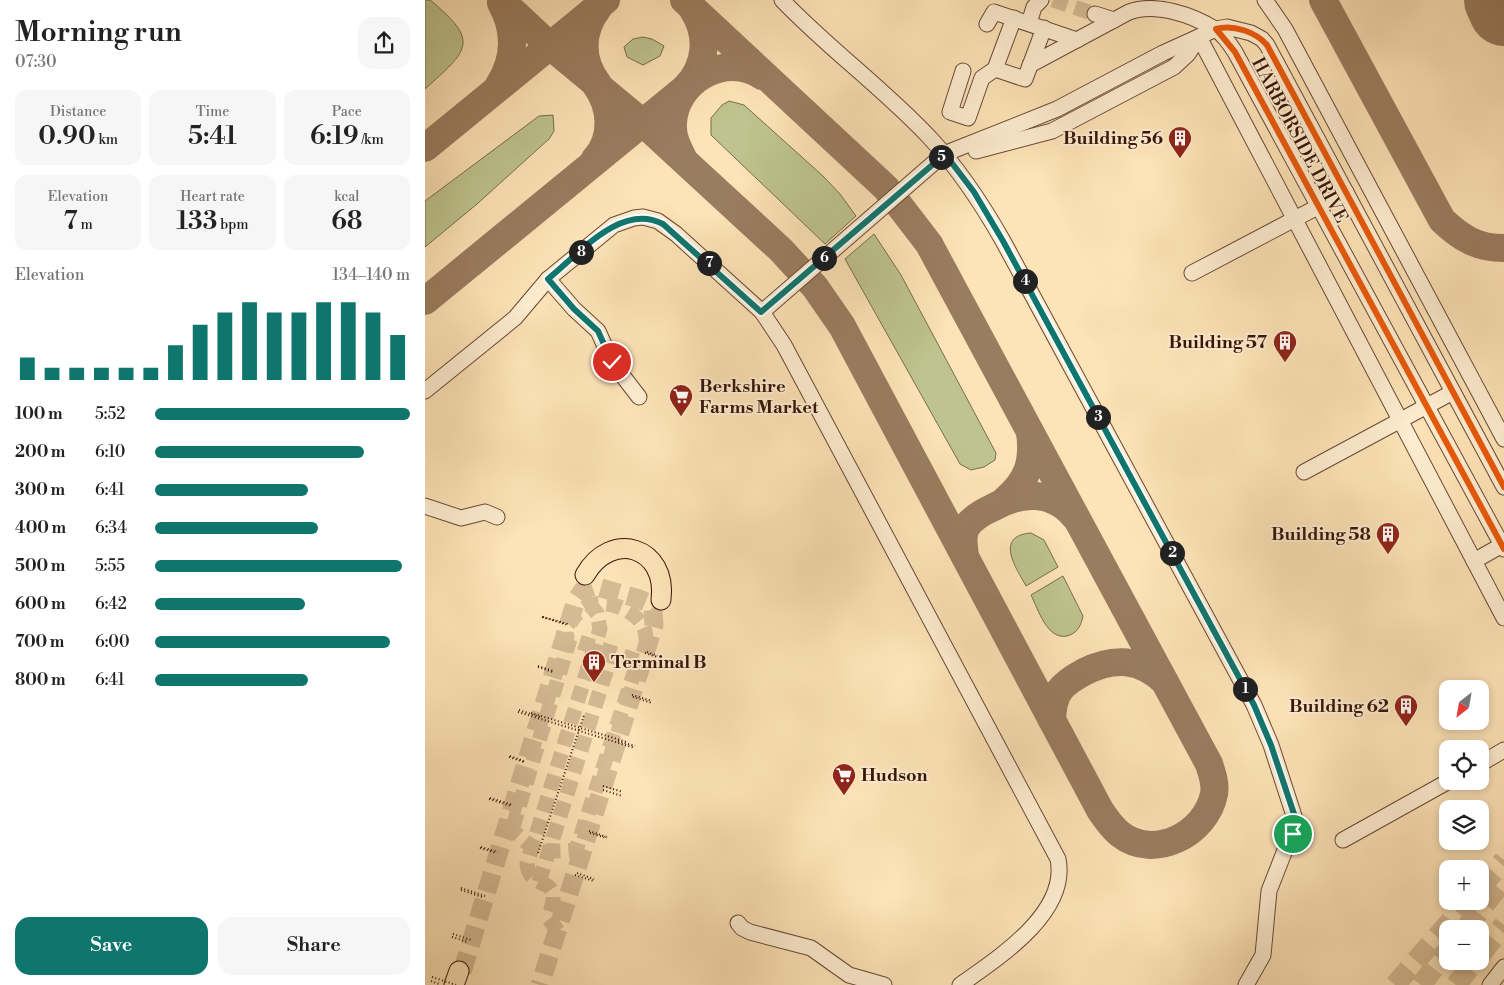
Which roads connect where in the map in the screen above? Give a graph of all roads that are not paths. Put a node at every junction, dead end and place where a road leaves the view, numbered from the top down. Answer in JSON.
{"nodes":[{"id":1,"x":782,"y":0,"type":"edge"},
{"id":2,"x":1041,"y":0,"type":"edge"},
{"id":3,"x":1265,"y":0,"type":"edge"},
{"id":4,"x":1095,"y":14,"type":"tunnel mouth"},
{"id":5,"x":1014,"y":18,"type":"junction"},
{"id":6,"x":1114,"y":20,"type":"junction"},
{"id":7,"x":1029,"y":23,"type":"junction"},
{"id":8,"x":987,"y":24,"type":"dead end"},
{"id":9,"x":1044,"y":28,"type":"junction"},
{"id":10,"x":1216,"y":29,"type":"junction"},
{"id":11,"x":1199,"y":37,"type":"junction"},
{"id":12,"x":1077,"y":40,"type":"junction"},
{"id":13,"x":1147,"y":61,"type":"junction"},
{"id":14,"x":1030,"y":64,"type":"junction"},
{"id":15,"x":995,"y":69,"type":"junction"},
{"id":16,"x":963,"y":71,"type":"dead end"},
{"id":17,"x":1155,"y":77,"type":"junction"},
{"id":18,"x":1317,"y":139,"type":"junction"},
{"id":19,"x":1290,"y":153,"type":"junction"},
{"id":20,"x":945,"y":154,"type":"junction"},
{"id":21,"x":1346,"y":192,"type":"junction"},
{"id":22,"x":1319,"y":206,"type":"junction"},
{"id":23,"x":1295,"y":219,"type":"junction"},
{"id":24,"x":1192,"y":273,"type":"dead end"},
{"id":25,"x":548,"y":279,"type":"junction"},
{"id":26,"x":761,"y":312,"type":"junction"},
{"id":27,"x":425,"y":391,"type":"edge"},
{"id":28,"x":1453,"y":392,"type":"junction"},
{"id":29,"x":639,"y":397,"type":"dead end"},
{"id":30,"x":1427,"y":406,"type":"junction"},
{"id":31,"x":1401,"y":420,"type":"junction"},
{"id":32,"x":1504,"y":438,"type":"edge"},
{"id":33,"x":1304,"y":472,"type":"dead end"},
{"id":34,"x":1504,"y":487,"type":"edge"},
{"id":35,"x":425,"y":506,"type":"edge"},
{"id":36,"x":497,"y":517,"type":"dead end"},
{"id":37,"x":1503,"y":546,"type":"edge"},
{"id":38,"x":1475,"y":561,"type":"junction"},
{"id":39,"x":585,"y":576,"type":"dead end"},
{"id":40,"x":661,"y":600,"type":"dead end"},
{"id":41,"x":1504,"y":618,"type":"edge"},
{"id":42,"x":1504,"y":750,"type":"edge"},
{"id":43,"x":1489,"y":759,"type":"edge"},
{"id":44,"x":1439,"y":787,"type":"edge"},
{"id":45,"x":1343,"y":840,"type":"dead end"},
{"id":46,"x":738,"y":923,"type":"dead end"},
{"id":47,"x":1504,"y":967,"type":"edge"},
{"id":48,"x":880,"y":984,"type":"edge"},
{"id":49,"x":960,"y":985,"type":"edge"},
{"id":50,"x":1246,"y":985,"type":"edge"},
{"id":51,"x":1489,"y":985,"type":"edge"}],
"edges":[{"from":1,"to":20,"type":"street"},
{"from":2,"to":7,"type":"street"},
{"from":3,"to":32,"type":"street"},
{"from":4,"to":6,"type":"street"},
{"from":5,"to":7,"type":"street"},
{"from":5,"to":8,"type":"street"},
{"from":5,"to":15,"type":"street"},
{"from":6,"to":10,"type":"street"},
{"from":6,"to":12,"type":"street"},
{"from":7,"to":9,"type":"street"},
{"from":9,"to":12,"type":"street"},
{"from":9,"to":14,"type":"street"},
{"from":10,"to":11,"type":"street"},
{"from":10,"to":18,"type":"street","name":"HARBORSIDE DRIVE"},
{"from":10,"to":19,"type":"street","name":"HARBORSIDE DRIVE"},
{"from":11,"to":13,"type":"street"},
{"from":11,"to":17,"type":"street"},
{"from":11,"to":23,"type":"street"},
{"from":12,"to":14,"type":"street"},
{"from":13,"to":17,"type":"street"},
{"from":13,"to":20,"type":"street"},
{"from":14,"to":15,"type":"street"},
{"from":15,"to":16,"type":"street"},
{"from":17,"to":20,"type":"street"},
{"from":18,"to":19,"type":"street"},
{"from":18,"to":21,"type":"street","name":"HARBORSIDE DRIVE"},
{"from":19,"to":22,"type":"street","name":"HARBORSIDE DRIVE"},
{"from":20,"to":26,"type":"street"},
{"from":20,"to":50,"type":"street"},
{"from":21,"to":22,"type":"street"},
{"from":21,"to":28,"type":"street","name":"HARBORSIDE DRIVE"},
{"from":22,"to":23,"type":"street"},
{"from":22,"to":30,"type":"street","name":"HARBORSIDE DRIVE"},
{"from":23,"to":24,"type":"street"},
{"from":23,"to":31,"type":"street"},
{"from":25,"to":26,"type":"street"},
{"from":25,"to":27,"type":"street"},
{"from":25,"to":29,"type":"street"},
{"from":26,"to":49,"type":"street"},
{"from":28,"to":30,"type":"street"},
{"from":28,"to":34,"type":"street","name":"HARBORSIDE DRIVE"},
{"from":30,"to":31,"type":"street"},
{"from":30,"to":37,"type":"street","name":"HARBORSIDE DRIVE"},
{"from":31,"to":33,"type":"street"},
{"from":31,"to":38,"type":"street"},
{"from":35,"to":36,"type":"street"},
{"from":37,"to":38,"type":"street"},
{"from":38,"to":41,"type":"street"},
{"from":39,"to":40,"type":"main road"},
{"from":42,"to":43,"type":"street"},
{"from":44,"to":45,"type":"street"},
{"from":46,"to":48,"type":"street"},
{"from":47,"to":51,"type":"street"}]}
